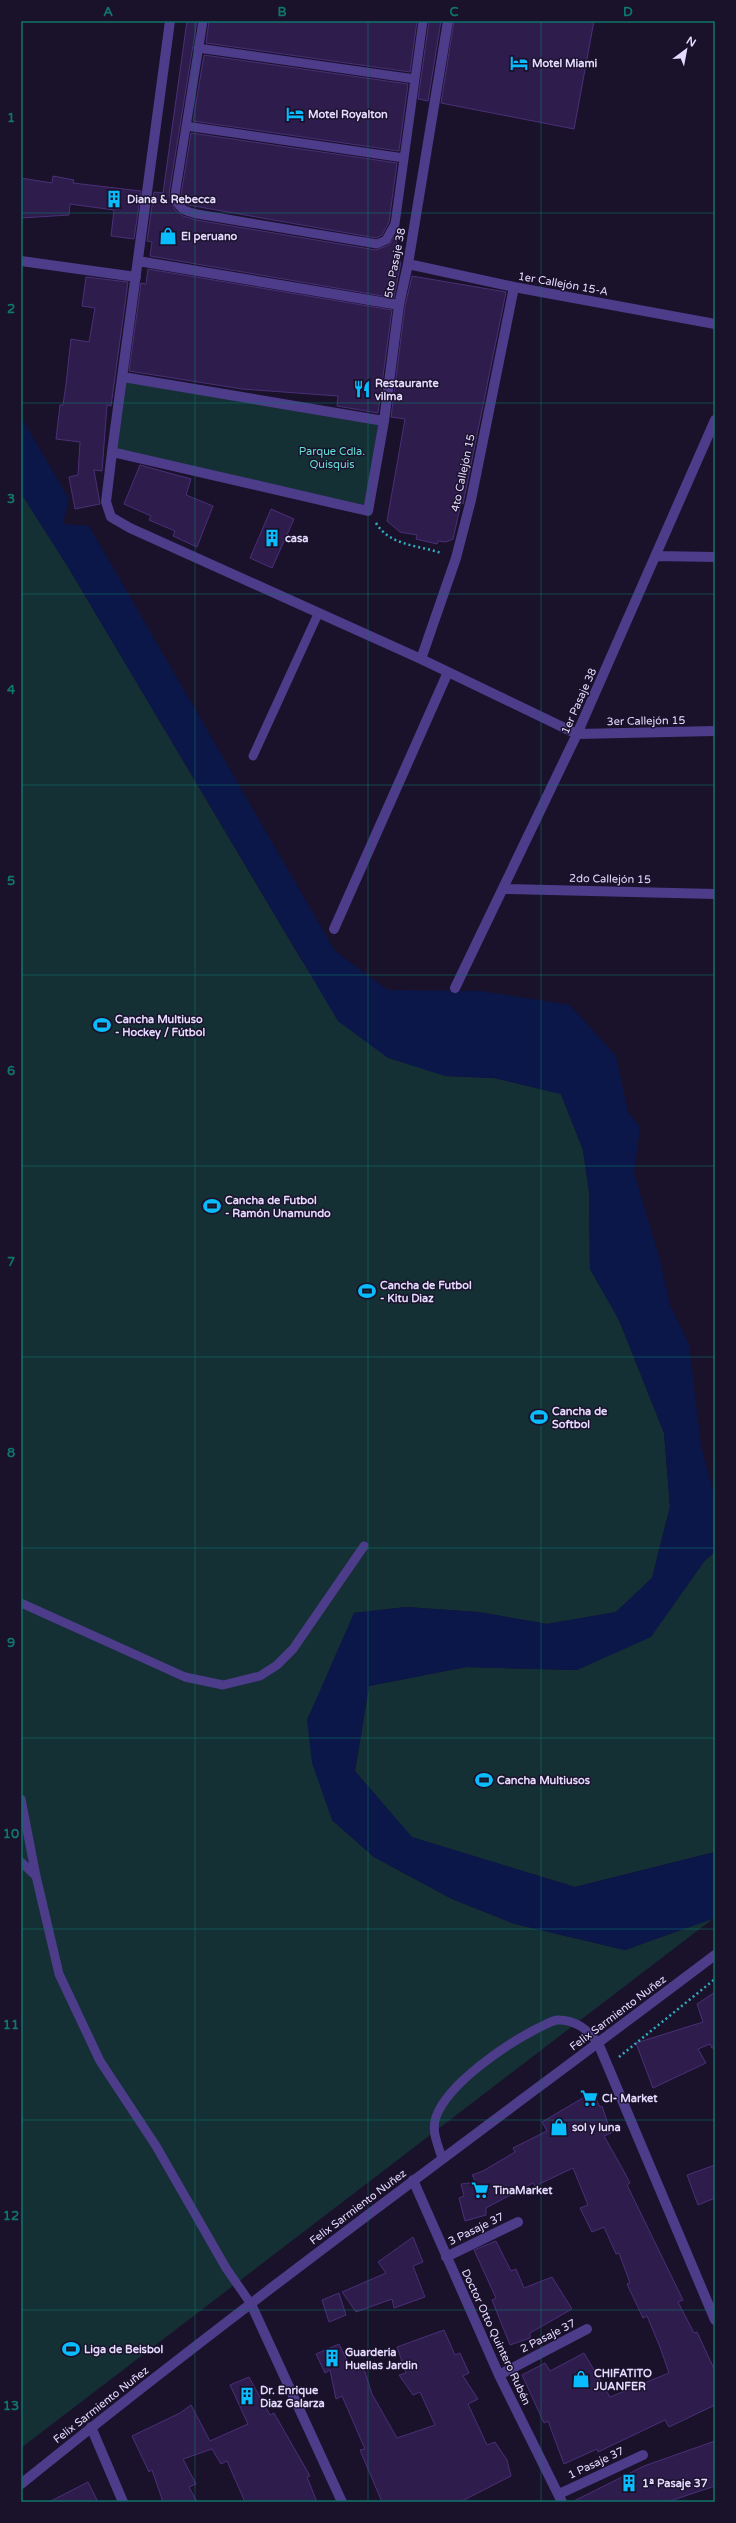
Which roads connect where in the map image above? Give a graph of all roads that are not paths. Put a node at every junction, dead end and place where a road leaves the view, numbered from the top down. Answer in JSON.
{"nodes":[{"id":1,"x":170,"y":21,"type":"edge"},
{"id":2,"x":202,"y":21,"type":"edge"},
{"id":3,"x":423,"y":21,"type":"edge"},
{"id":4,"x":448,"y":21,"type":"edge"},
{"id":5,"x":198,"y":48,"type":"junction"},
{"id":6,"x":415,"y":79,"type":"junction"},
{"id":7,"x":186,"y":126,"type":"junction"},
{"id":8,"x":404,"y":158,"type":"junction"},
{"id":9,"x":21,"y":261,"type":"edge"},
{"id":10,"x":138,"y":261,"type":"junction"},
{"id":11,"x":408,"y":264,"type":"junction"},
{"id":12,"x":136,"y":276,"type":"junction"},
{"id":13,"x":514,"y":287,"type":"junction"},
{"id":14,"x":399,"y":305,"type":"junction"},
{"id":15,"x":715,"y":324,"type":"edge"},
{"id":16,"x":123,"y":377,"type":"junction"},
{"id":17,"x":715,"y":420,"type":"edge"},
{"id":18,"x":384,"y":421,"type":"junction"},
{"id":19,"x":112,"y":452,"type":"junction"},
{"id":20,"x":657,"y":556,"type":"junction"},
{"id":21,"x":715,"y":557,"type":"edge"},
{"id":22,"x":318,"y":614,"type":"junction"},
{"id":23,"x":421,"y":659,"type":"junction"},
{"id":24,"x":448,"y":672,"type":"junction"},
{"id":25,"x":715,"y":731,"type":"edge"},
{"id":26,"x":577,"y":734,"type":"junction"},
{"id":27,"x":253,"y":756,"type":"dead end"},
{"id":28,"x":505,"y":889,"type":"junction"},
{"id":29,"x":715,"y":894,"type":"edge"},
{"id":30,"x":334,"y":929,"type":"dead end"},
{"id":31,"x":455,"y":988,"type":"dead end"},
{"id":32,"x":364,"y":1546,"type":"dead end"},
{"id":33,"x":21,"y":1603,"type":"edge"},
{"id":34,"x":21,"y":1800,"type":"edge"},
{"id":35,"x":21,"y":1862,"type":"edge"},
{"id":36,"x":36,"y":1876,"type":"junction"},
{"id":37,"x":715,"y":1955,"type":"edge"},
{"id":38,"x":598,"y":2043,"type":"junction"},
{"id":39,"x":442,"y":2158,"type":"junction"},
{"id":40,"x":413,"y":2180,"type":"junction"},
{"id":41,"x":518,"y":2222,"type":"dead end"},
{"id":42,"x":446,"y":2257,"type":"junction"},
{"id":43,"x":251,"y":2304,"type":"junction"},
{"id":44,"x":715,"y":2320,"type":"edge"},
{"id":45,"x":587,"y":2329,"type":"dead end"},
{"id":46,"x":499,"y":2375,"type":"junction"},
{"id":47,"x":91,"y":2427,"type":"junction"},
{"id":48,"x":643,"y":2455,"type":"dead end"},
{"id":49,"x":21,"y":2484,"type":"edge"},
{"id":50,"x":560,"y":2498,"type":"edge"},
{"id":51,"x":123,"y":2502,"type":"edge"},
{"id":52,"x":342,"y":2502,"type":"edge"}],
"edges":[{"from":1,"to":10,"type":"street"},
{"from":2,"to":5,"type":"lane"},
{"from":3,"to":6,"type":"lane"},
{"from":4,"to":11,"type":"street","name":"5to Pasaje 38"},
{"from":5,"to":6,"type":"lane"},
{"from":5,"to":7,"type":"lane"},
{"from":6,"to":8,"type":"lane"},
{"from":7,"to":8,"type":"lane"},
{"from":7,"to":8,"type":"lane"},
{"from":9,"to":12,"type":"street"},
{"from":10,"to":12,"type":"street"},
{"from":10,"to":14,"type":"street"},
{"from":11,"to":13,"type":"street","name":"1er Callejón 15-A"},
{"from":11,"to":14,"type":"street","name":"5to Pasaje 38"},
{"from":12,"to":16,"type":"street"},
{"from":13,"to":15,"type":"street","name":"1er Callejón 15-A"},
{"from":13,"to":23,"type":"street","name":"4to Callejón 15"},
{"from":14,"to":18,"type":"street","name":"5to Pasaje 38"},
{"from":16,"to":18,"type":"street"},
{"from":16,"to":19,"type":"street"},
{"from":17,"to":20,"type":"street","name":"1er Pasaje 38"},
{"from":18,"to":19,"type":"street","name":"5to Pasaje 38"},
{"from":19,"to":22,"type":"street"},
{"from":20,"to":21,"type":"street"},
{"from":20,"to":26,"type":"street","name":"1er Pasaje 38"},
{"from":22,"to":23,"type":"street"},
{"from":22,"to":27,"type":"lane"},
{"from":23,"to":24,"type":"street"},
{"from":24,"to":26,"type":"street"},
{"from":24,"to":30,"type":"street"},
{"from":25,"to":26,"type":"street","name":"3er Callejón 15"},
{"from":26,"to":28,"type":"street","name":"1er Pasaje 38"},
{"from":28,"to":29,"type":"street","name":"2do Callejón 15"},
{"from":28,"to":31,"type":"street","name":"1er Pasaje 38"},
{"from":32,"to":33,"type":"lane"},
{"from":34,"to":36,"type":"lane"},
{"from":35,"to":36,"type":"lane"},
{"from":36,"to":43,"type":"lane"},
{"from":37,"to":38,"type":"street","name":"Felix Sarmiento Nuñez"},
{"from":38,"to":39,"type":"street","name":"Felix Sarmiento Nuñez"},
{"from":38,"to":39,"type":"lane"},
{"from":38,"to":44,"type":"street"},
{"from":39,"to":40,"type":"street","name":"Felix Sarmiento Nuñez"},
{"from":40,"to":42,"type":"street","name":"Doctor Otto Quintero Rubén"},
{"from":40,"to":43,"type":"street","name":"Felix Sarmiento Nuñez"},
{"from":41,"to":42,"type":"street","name":"3 Pasaje 37"},
{"from":42,"to":46,"type":"street","name":"Doctor Otto Quintero Rubén"},
{"from":43,"to":47,"type":"street","name":"Felix Sarmiento Nuñez"},
{"from":43,"to":52,"type":"street"},
{"from":45,"to":46,"type":"street","name":"2 Pasaje 37"},
{"from":46,"to":50,"type":"street","name":"Doctor Otto Quintero Rubén"},
{"from":47,"to":49,"type":"street","name":"Felix Sarmiento Nuñez"},
{"from":47,"to":51,"type":"street"},
{"from":48,"to":50,"type":"street","name":"1 Pasaje 37"}]}
